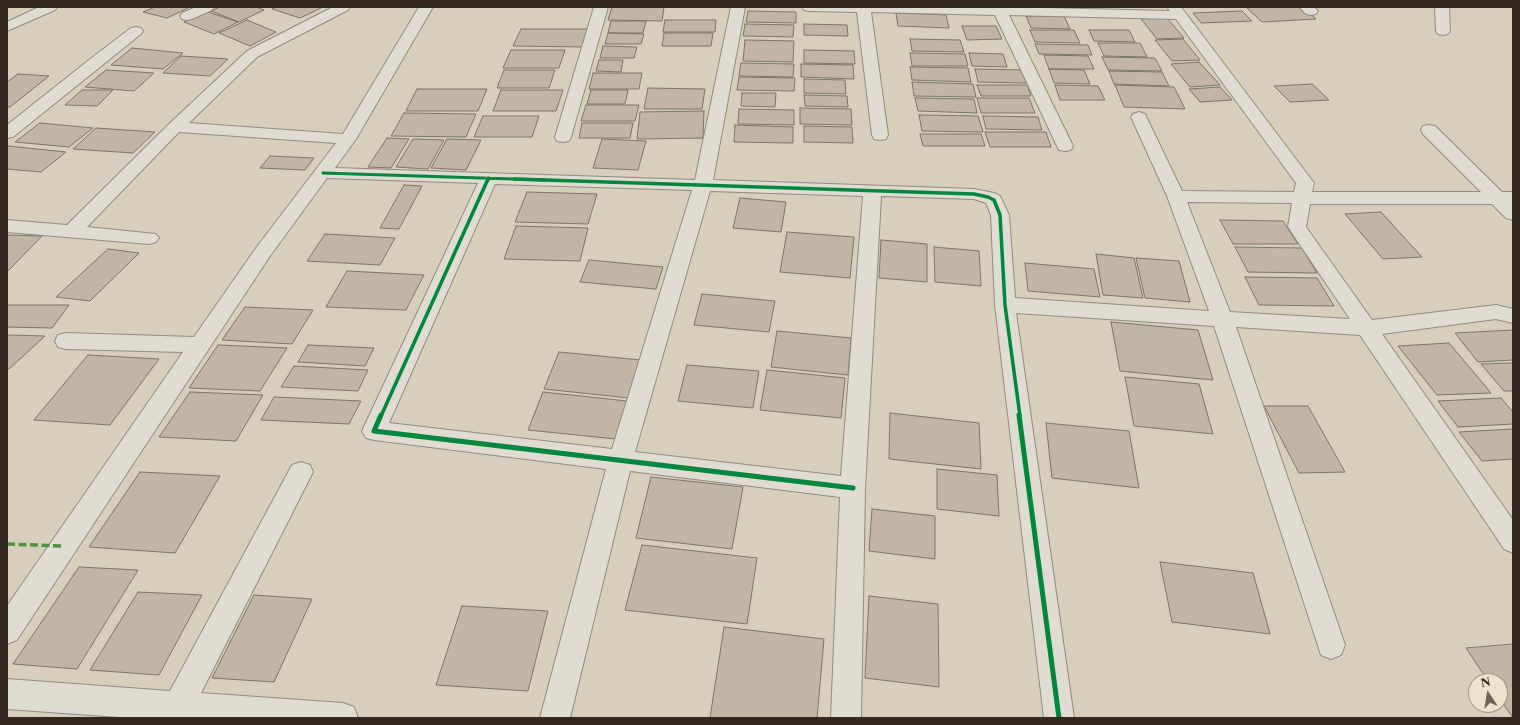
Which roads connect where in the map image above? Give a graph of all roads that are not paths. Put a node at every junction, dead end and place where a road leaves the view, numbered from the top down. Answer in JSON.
{"nodes":[{"id":1,"x":50,"y":7,"type":"edge"},
{"id":2,"x":207,"y":7,"type":"edge"},
{"id":3,"x":344,"y":7,"type":"edge"},
{"id":4,"x":426,"y":7,"type":"edge"},
{"id":5,"x":602,"y":7,"type":"edge"},
{"id":6,"x":738,"y":7,"type":"edge"},
{"id":7,"x":809,"y":7,"type":"edge"},
{"id":8,"x":1442,"y":7,"type":"edge"},
{"id":9,"x":863,"y":8,"type":"edge"},
{"id":10,"x":999,"y":10,"type":"junction"},
{"id":11,"x":1177,"y":11,"type":"edge"},
{"id":12,"x":187,"y":16,"type":"dead end"},
{"id":13,"x":7,"y":27,"type":"edge"},
{"id":14,"x":1443,"y":31,"type":"dead end"},
{"id":15,"x":136,"y":32,"type":"dead end"},
{"id":16,"x":7,"y":117,"type":"edge"},
{"id":17,"x":1139,"y":117,"type":"dead end"},
{"id":18,"x":25,"y":119,"type":"junction"},
{"id":19,"x":175,"y":127,"type":"junction"},
{"id":20,"x":1429,"y":130,"type":"dead end"},
{"id":21,"x":7,"y":133,"type":"edge"},
{"id":22,"x":880,"y":135,"type":"dead end"},
{"id":23,"x":564,"y":138,"type":"dead end"},
{"id":24,"x":348,"y":139,"type":"junction"},
{"id":25,"x":1065,"y":146,"type":"dead end"},
{"id":26,"x":323,"y":173,"type":"junction"},
{"id":27,"x":489,"y":178,"type":"junction"},
{"id":28,"x":702,"y":185,"type":"junction"},
{"id":29,"x":872,"y":190,"type":"junction"},
{"id":30,"x":1176,"y":196,"type":"junction"},
{"id":31,"x":1302,"y":198,"type":"junction"},
{"id":32,"x":1505,"y":198,"type":"edge"},
{"id":33,"x":1513,"y":214,"type":"edge"},
{"id":34,"x":7,"y":226,"type":"edge"},
{"id":35,"x":70,"y":232,"type":"junction"},
{"id":36,"x":150,"y":238,"type":"dead end"},
{"id":37,"x":1005,"y":305,"type":"junction"},
{"id":38,"x":1513,"y":316,"type":"edge"},
{"id":39,"x":1222,"y":318,"type":"junction"},
{"id":40,"x":1366,"y":328,"type":"junction"},
{"id":41,"x":66,"y":341,"type":"dead end"},
{"id":42,"x":200,"y":345,"type":"junction"},
{"id":43,"x":620,"y":462,"type":"junction"},
{"id":44,"x":301,"y":472,"type":"dead end"},
{"id":45,"x":853,"y":488,"type":"junction"},
{"id":46,"x":1513,"y":541,"type":"edge"},
{"id":47,"x":7,"y":630,"type":"edge"},
{"id":48,"x":1331,"y":645,"type":"dead end"},
{"id":49,"x":7,"y":694,"type":"edge"},
{"id":50,"x":178,"y":706,"type":"junction"},
{"id":51,"x":343,"y":718,"type":"edge"},
{"id":52,"x":555,"y":718,"type":"edge"},
{"id":53,"x":846,"y":718,"type":"edge"},
{"id":54,"x":1059,"y":718,"type":"edge"}],
"edges":[{"from":1,"to":13,"type":"street"},
{"from":2,"to":12,"type":"street"},
{"from":3,"to":19,"type":"street"},
{"from":4,"to":24,"type":"street"},
{"from":5,"to":23,"type":"street"},
{"from":6,"to":28,"type":"street"},
{"from":7,"to":9,"type":"street"},
{"from":8,"to":14,"type":"street"},
{"from":9,"to":10,"type":"street"},
{"from":9,"to":22,"type":"street"},
{"from":10,"to":11,"type":"street"},
{"from":10,"to":25,"type":"street"},
{"from":11,"to":31,"type":"street"},
{"from":15,"to":18,"type":"street"},
{"from":16,"to":18,"type":"street"},
{"from":17,"to":30,"type":"street"},
{"from":18,"to":21,"type":"street"},
{"from":19,"to":24,"type":"street"},
{"from":19,"to":35,"type":"street"},
{"from":20,"to":32,"type":"street"},
{"from":24,"to":26,"type":"street"},
{"from":26,"to":27,"type":"street"},
{"from":26,"to":42,"type":"street"},
{"from":27,"to":28,"type":"street"},
{"from":27,"to":43,"type":"street"},
{"from":28,"to":29,"type":"street"},
{"from":28,"to":43,"type":"street"},
{"from":29,"to":37,"type":"street"},
{"from":29,"to":45,"type":"street"},
{"from":30,"to":31,"type":"street"},
{"from":30,"to":39,"type":"street"},
{"from":31,"to":32,"type":"street"},
{"from":31,"to":40,"type":"street"},
{"from":32,"to":33,"type":"street"},
{"from":34,"to":35,"type":"street"},
{"from":35,"to":36,"type":"street"},
{"from":37,"to":39,"type":"street"},
{"from":37,"to":54,"type":"street"},
{"from":38,"to":40,"type":"street"},
{"from":39,"to":40,"type":"street"},
{"from":39,"to":48,"type":"street"},
{"from":40,"to":46,"type":"street"},
{"from":41,"to":42,"type":"street"},
{"from":42,"to":47,"type":"street"},
{"from":43,"to":45,"type":"street"},
{"from":43,"to":52,"type":"street"},
{"from":44,"to":50,"type":"street"},
{"from":45,"to":53,"type":"street"},
{"from":49,"to":50,"type":"street"},
{"from":50,"to":51,"type":"street"}]}
